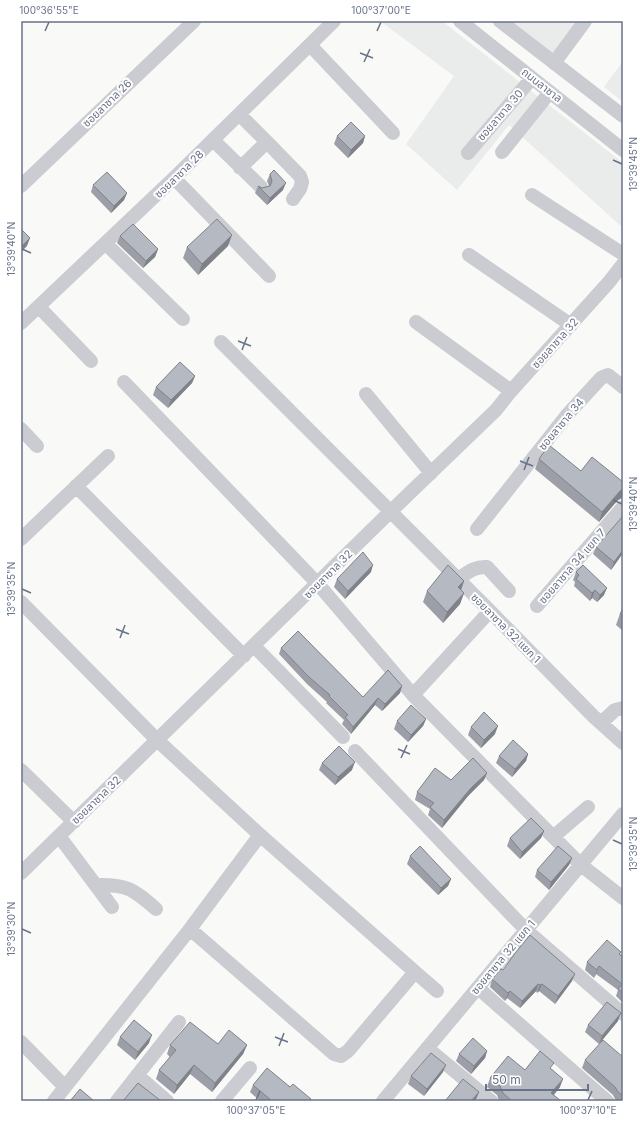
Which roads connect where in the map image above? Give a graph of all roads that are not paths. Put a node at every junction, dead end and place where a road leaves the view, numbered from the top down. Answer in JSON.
{"nodes":[{"id":1,"x":194,"y":21,"type":"edge"},
{"id":2,"x":334,"y":21,"type":"edge"},
{"id":3,"x":460,"y":21,"type":"edge"},
{"id":4,"x":500,"y":21,"type":"edge"},
{"id":5,"x":585,"y":21,"type":"edge"},
{"id":6,"x":310,"y":45,"type":"junction"},
{"id":7,"x":554,"y":63,"type":"junction"},
{"id":8,"x":532,"y":78,"type":"junction"},
{"id":9,"x":550,"y":92,"type":"junction"},
{"id":10,"x":240,"y":115,"type":"junction"},
{"id":11,"x":623,"y":116,"type":"edge"},
{"id":12,"x":393,"y":133,"type":"dead end"},
{"id":13,"x":213,"y":140,"type":"junction"},
{"id":14,"x":268,"y":142,"type":"junction"},
{"id":15,"x":623,"y":150,"type":"edge"},
{"id":16,"x":502,"y":152,"type":"dead end"},
{"id":17,"x":468,"y":153,"type":"dead end"},
{"id":18,"x":240,"y":168,"type":"junction"},
{"id":19,"x":174,"y":178,"type":"junction"},
{"id":20,"x":21,"y":186,"type":"edge"},
{"id":21,"x":261,"y":187,"type":"edge"},
{"id":22,"x":532,"y":195,"type":"dead end"},
{"id":23,"x":293,"y":199,"type":"dead end"},
{"id":24,"x":106,"y":244,"type":"junction"},
{"id":25,"x":623,"y":254,"type":"edge"},
{"id":26,"x":469,"y":255,"type":"dead end"},
{"id":27,"x":623,"y":264,"type":"edge"},
{"id":28,"x":268,"y":276,"type":"dead end"},
{"id":29,"x":40,"y":307,"type":"junction"},
{"id":30,"x":183,"y":319,"type":"dead end"},
{"id":31,"x":416,"y":322,"type":"dead end"},
{"id":32,"x":21,"y":323,"type":"edge"},
{"id":33,"x":571,"y":325,"type":"junction"},
{"id":34,"x":221,"y":342,"type":"dead end"},
{"id":35,"x":91,"y":361,"type":"dead end"},
{"id":36,"x":124,"y":382,"type":"dead end"},
{"id":37,"x":623,"y":387,"type":"edge"},
{"id":38,"x":511,"y":391,"type":"junction"},
{"id":39,"x":366,"y":394,"type":"dead end"},
{"id":40,"x":21,"y":429,"type":"edge"},
{"id":41,"x":37,"y":446,"type":"dead end"},
{"id":42,"x":108,"y":456,"type":"dead end"},
{"id":43,"x":431,"y":473,"type":"junction"},
{"id":44,"x":76,"y":486,"type":"junction"},
{"id":45,"x":623,"y":507,"type":"edge"},
{"id":46,"x":390,"y":512,"type":"junction"},
{"id":47,"x":477,"y":530,"type":"dead end"},
{"id":48,"x":21,"y":539,"type":"edge"},
{"id":49,"x":458,"y":580,"type":"junction"},
{"id":50,"x":318,"y":584,"type":"junction"},
{"id":51,"x":509,"y":590,"type":"dead end"},
{"id":52,"x":21,"y":602,"type":"edge"},
{"id":53,"x":537,"y":606,"type":"dead end"},
{"id":54,"x":490,"y":611,"type":"junction"},
{"id":55,"x":249,"y":651,"type":"junction"},
{"id":56,"x":413,"y":694,"type":"junction"},
{"id":57,"x":623,"y":708,"type":"edge"},
{"id":58,"x":601,"y":723,"type":"junction"},
{"id":59,"x":343,"y":737,"type":"dead end"},
{"id":60,"x":157,"y":740,"type":"junction"},
{"id":61,"x":623,"y":743,"type":"edge"},
{"id":62,"x":355,"y":751,"type":"dead end"},
{"id":63,"x":21,"y":770,"type":"edge"},
{"id":64,"x":588,"y":807,"type":"dead end"},
{"id":65,"x":623,"y":814,"type":"edge"},
{"id":66,"x":74,"y":822,"type":"junction"},
{"id":67,"x":260,"y":835,"type":"junction"},
{"id":68,"x":59,"y":836,"type":"junction"},
{"id":69,"x":553,"y":837,"type":"junction"},
{"id":70,"x":581,"y":864,"type":"junction"},
{"id":71,"x":21,"y":873,"type":"edge"},
{"id":72,"x":96,"y":885,"type":"junction"},
{"id":73,"x":623,"y":898,"type":"edge"},
{"id":74,"x":112,"y":907,"type":"dead end"},
{"id":75,"x":156,"y":909,"type":"dead end"},
{"id":76,"x":190,"y":929,"type":"junction"},
{"id":77,"x":526,"y":930,"type":"junction"},
{"id":78,"x":415,"y":972,"type":"junction"},
{"id":79,"x":478,"y":988,"type":"junction"},
{"id":80,"x":437,"y":991,"type":"dead end"},
{"id":81,"x":623,"y":1014,"type":"edge"},
{"id":82,"x":179,"y":1022,"type":"dead end"},
{"id":83,"x":21,"y":1042,"type":"edge"},
{"id":84,"x":427,"y":1048,"type":"junction"},
{"id":85,"x":250,"y":1068,"type":"dead end"},
{"id":86,"x":137,"y":1075,"type":"junction"},
{"id":87,"x":65,"y":1087,"type":"junction"},
{"id":88,"x":54,"y":1101,"type":"edge"},
{"id":89,"x":116,"y":1101,"type":"edge"},
{"id":90,"x":167,"y":1101,"type":"edge"},
{"id":91,"x":222,"y":1101,"type":"edge"},
{"id":92,"x":383,"y":1101,"type":"edge"},
{"id":93,"x":491,"y":1101,"type":"edge"},
{"id":94,"x":607,"y":1101,"type":"edge"}],
"edges":[{"from":1,"to":20,"type":"street","name":"ซอยลาซาล 26"},
{"from":2,"to":6,"type":"street","name":"ซอยลาซาล 28"},
{"from":3,"to":8,"type":"street","name":"ถนนลาซาล"},
{"from":4,"to":7,"type":"street"},
{"from":5,"to":7,"type":"street"},
{"from":6,"to":10,"type":"street","name":"ซอยลาซาล 28"},
{"from":6,"to":12,"type":"street"},
{"from":7,"to":11,"type":"street"},
{"from":8,"to":9,"type":"street","name":"ถนนลาซาล"},
{"from":8,"to":17,"type":"street","name":"ซอยลาซาล 30"},
{"from":9,"to":15,"type":"street","name":"ถนนลาซาล"},
{"from":9,"to":16,"type":"street"},
{"from":10,"to":13,"type":"street","name":"ซอยลาซาล 28"},
{"from":10,"to":14,"type":"street"},
{"from":13,"to":18,"type":"street"},
{"from":13,"to":19,"type":"street","name":"ซอยลาซาล 28"},
{"from":14,"to":18,"type":"street"},
{"from":14,"to":23,"type":"street"},
{"from":18,"to":21,"type":"street"},
{"from":19,"to":24,"type":"street","name":"ซอยลาซาล 28"},
{"from":19,"to":28,"type":"street"},
{"from":22,"to":25,"type":"street"},
{"from":24,"to":29,"type":"street","name":"ซอยลาซาล 28"},
{"from":24,"to":30,"type":"street"},
{"from":26,"to":33,"type":"street"},
{"from":27,"to":33,"type":"street","name":"ซอยลาซาล 32"},
{"from":29,"to":32,"type":"street","name":"ซอยลาซาล 28"},
{"from":29,"to":35,"type":"street"},
{"from":31,"to":38,"type":"street"},
{"from":33,"to":38,"type":"street","name":"ซอยลาซาล 32"},
{"from":34,"to":46,"type":"street","name":"ซอยลาซาล 32 แยก 1"},
{"from":36,"to":50,"type":"street"},
{"from":37,"to":47,"type":"street","name":"ซอยลาซาล 34"},
{"from":38,"to":43,"type":"street","name":"ซอยลาซาล 32"},
{"from":39,"to":43,"type":"street"},
{"from":40,"to":41,"type":"street"},
{"from":42,"to":44,"type":"street"},
{"from":43,"to":46,"type":"street","name":"ซอยลาซาล 32"},
{"from":44,"to":48,"type":"street"},
{"from":44,"to":55,"type":"street"},
{"from":45,"to":53,"type":"street","name":"ซอยลาซาล 34 แยก 7"},
{"from":46,"to":49,"type":"street","name":"ซอยลาซาล 32 แยก 1"},
{"from":46,"to":50,"type":"street","name":"ซอยลาซาล 32"},
{"from":49,"to":51,"type":"street"},
{"from":49,"to":54,"type":"street","name":"ซอยลาซาล 32 แยก 1"},
{"from":50,"to":55,"type":"street","name":"ซอยลาซาล 32"},
{"from":50,"to":56,"type":"street"},
{"from":52,"to":60,"type":"street"},
{"from":54,"to":56,"type":"street"},
{"from":54,"to":58,"type":"street","name":"ซอยลาซาล 32 แยก 1"},
{"from":55,"to":59,"type":"street"},
{"from":55,"to":60,"type":"street","name":"ซอยลาซาล 32"},
{"from":56,"to":69,"type":"street"},
{"from":57,"to":58,"type":"street"},
{"from":58,"to":61,"type":"street","name":"ซอยลาซาล 32 แยก 1"},
{"from":60,"to":66,"type":"street","name":"ซอยลาซาล 32"},
{"from":60,"to":67,"type":"street"},
{"from":62,"to":77,"type":"street"},
{"from":63,"to":66,"type":"street"},
{"from":64,"to":69,"type":"street"},
{"from":65,"to":70,"type":"street","name":"ซอยลาซาล 32 แยก 1"},
{"from":66,"to":68,"type":"street","name":"ซอยลาซาล 32"},
{"from":67,"to":76,"type":"street"},
{"from":67,"to":78,"type":"street"},
{"from":68,"to":71,"type":"street","name":"ซอยลาซาล 32"},
{"from":68,"to":72,"type":"street"},
{"from":69,"to":70,"type":"street"},
{"from":70,"to":73,"type":"street"},
{"from":70,"to":77,"type":"street","name":"ซอยลาซาล 32 แยก 1"},
{"from":72,"to":74,"type":"street"},
{"from":72,"to":75,"type":"street"},
{"from":76,"to":78,"type":"street"},
{"from":76,"to":87,"type":"street"},
{"from":77,"to":79,"type":"street","name":"ซอยลาซาล 32 แยก 1"},
{"from":77,"to":81,"type":"street"},
{"from":78,"to":80,"type":"street"},
{"from":79,"to":84,"type":"street","name":"ซอยลาซาล 32 แยก 1"},
{"from":79,"to":94,"type":"street"},
{"from":82,"to":86,"type":"street"},
{"from":83,"to":87,"type":"street"},
{"from":84,"to":92,"type":"street","name":"ซอยลาซาล 32 แยก 1"},
{"from":84,"to":93,"type":"street"},
{"from":85,"to":91,"type":"street"},
{"from":86,"to":89,"type":"street"},
{"from":86,"to":90,"type":"street"},
{"from":87,"to":88,"type":"street"}]}
